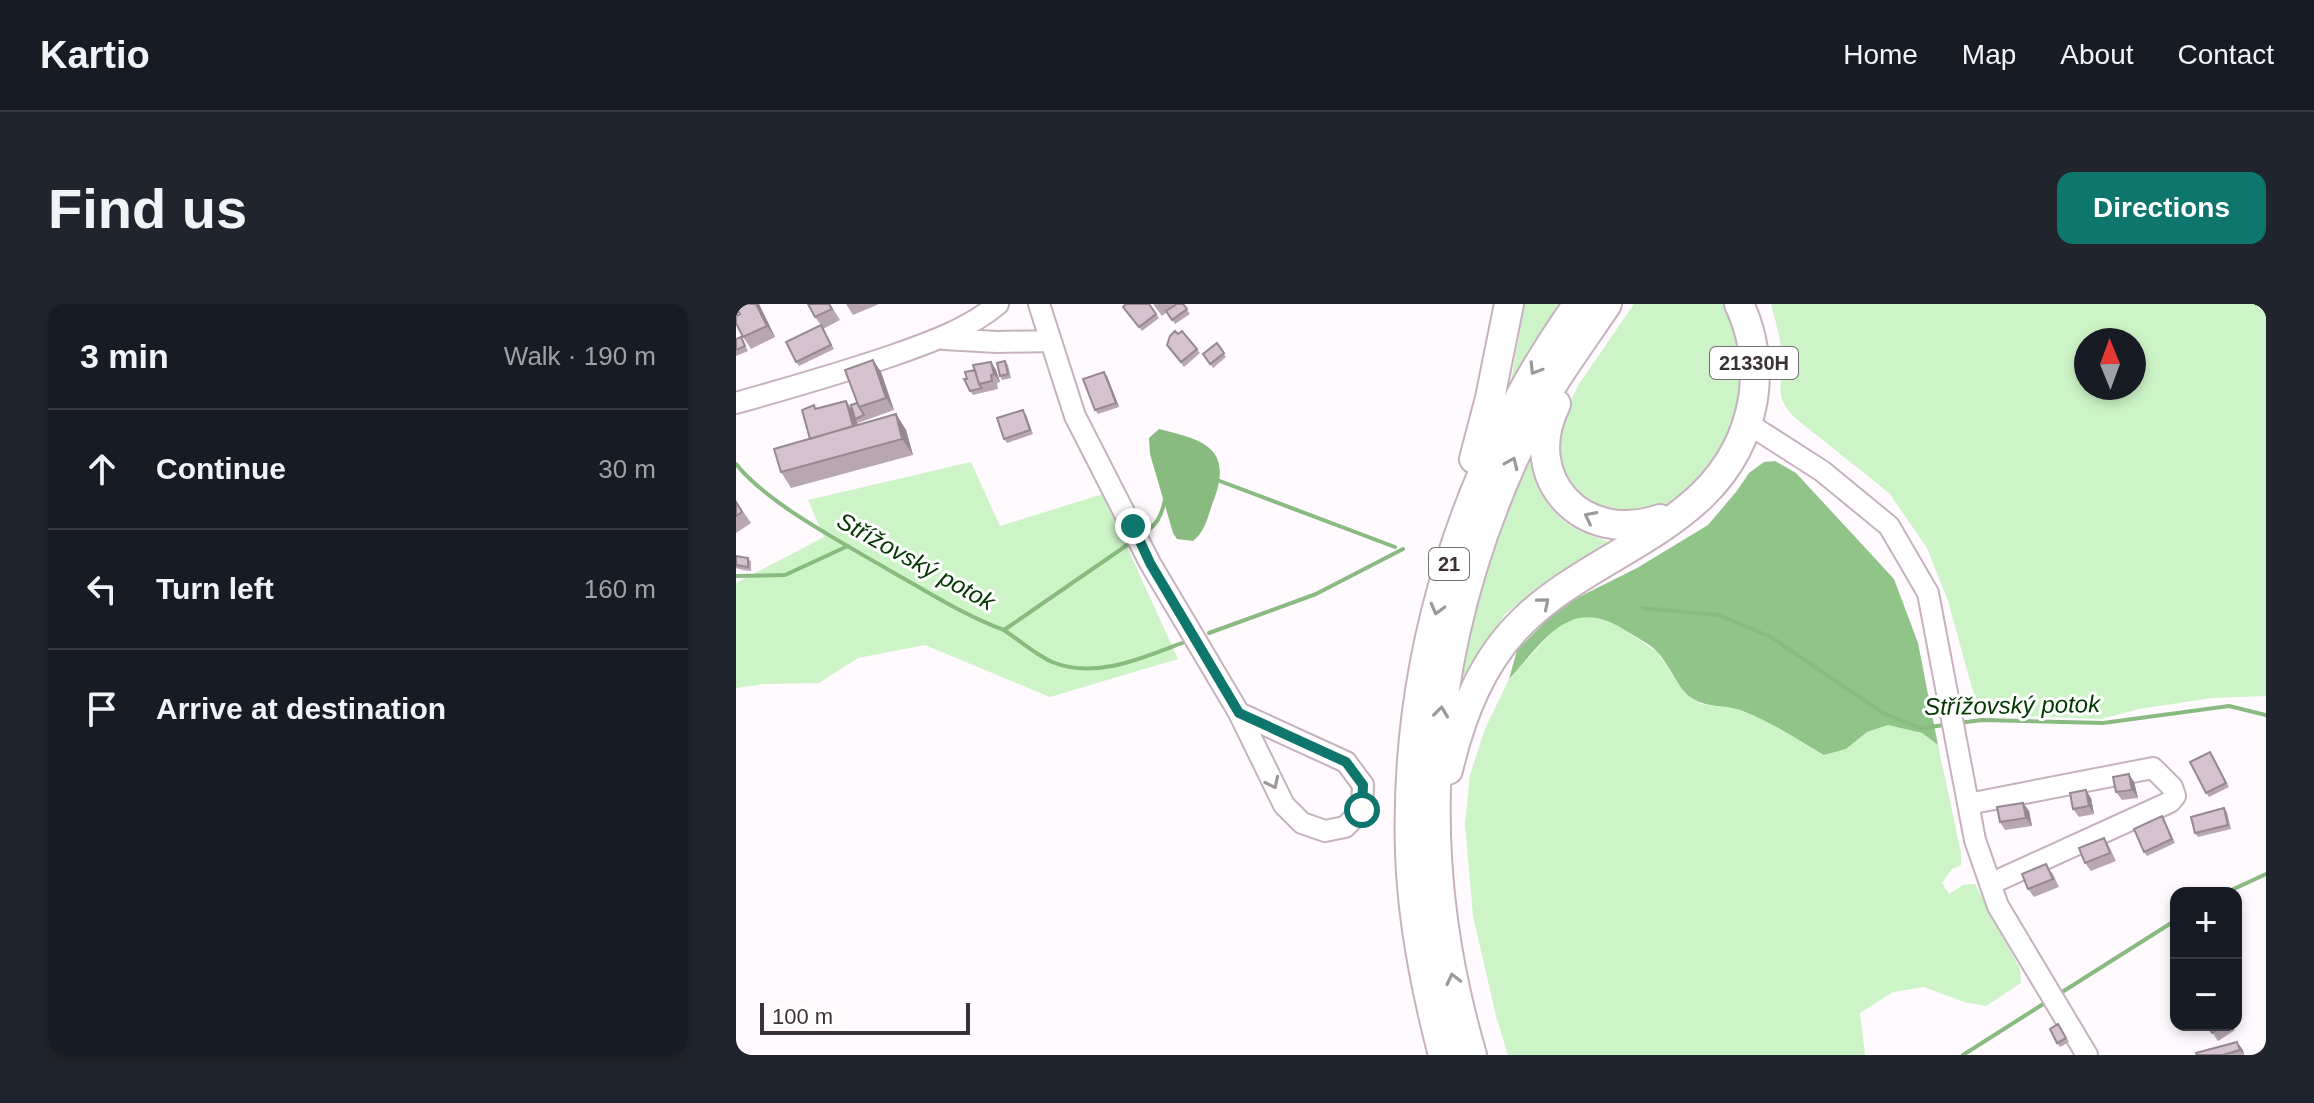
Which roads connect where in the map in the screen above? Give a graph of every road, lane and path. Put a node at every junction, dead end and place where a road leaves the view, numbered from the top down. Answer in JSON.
{"nodes":[{"id":1,"x":998,"y":304,"type":"edge"},
{"id":2,"x":1039,"y":304,"type":"edge"},
{"id":3,"x":1509,"y":304,"type":"edge"},
{"id":4,"x":1578,"y":304,"type":"edge"},
{"id":5,"x":1607,"y":304,"type":"edge"},
{"id":6,"x":1618,"y":304,"type":"edge"},
{"id":7,"x":1739,"y":304,"type":"edge"},
{"id":8,"x":940,"y":339,"type":"junction"},
{"id":9,"x":1050,"y":341,"type":"junction"},
{"id":10,"x":736,"y":403,"type":"edge"},
{"id":11,"x":1747,"y":423,"type":"junction"},
{"id":12,"x":1711,"y":487,"type":"junction"},
{"id":13,"x":1452,"y":551,"type":"junction"},
{"id":14,"x":1239,"y":713,"type":"junction"},
{"id":15,"x":1968,"y":804,"type":"junction"},
{"id":16,"x":1436,"y":818,"type":"junction"},
{"id":17,"x":1990,"y":884,"type":"junction"},
{"id":18,"x":1443,"y":1055,"type":"edge"},
{"id":19,"x":1472,"y":1055,"type":"edge"},
{"id":20,"x":2087,"y":1055,"type":"edge"}],
"edges":[{"from":1,"to":8,"type":"street"},
{"from":2,"to":9,"type":"street"},
{"from":3,"to":13,"type":"highway"},
{"from":4,"to":13,"type":"highway","number":"21","one_way":true},
{"from":16,"to":5,"type":"highway","number":"21","one_way":true},
{"from":12,"to":6,"type":"highway","one_way":true},
{"from":7,"to":11,"type":"highway","number":"21330H"},
{"from":8,"to":9,"type":"street"},
{"from":8,"to":10,"type":"street"},
{"from":9,"to":14,"type":"street"},
{"from":11,"to":12,"type":"highway"},
{"from":11,"to":15,"type":"street"},
{"from":16,"to":12,"type":"highway","number":"21","one_way":true},
{"from":13,"to":18,"type":"highway","number":"21","one_way":true},
{"from":14,"to":14,"type":"street","one_way":true},
{"from":15,"to":17,"type":"street"},
{"from":15,"to":17,"type":"street"},
{"from":19,"to":16,"type":"highway","number":"21","one_way":true},
{"from":17,"to":20,"type":"street"}]}
